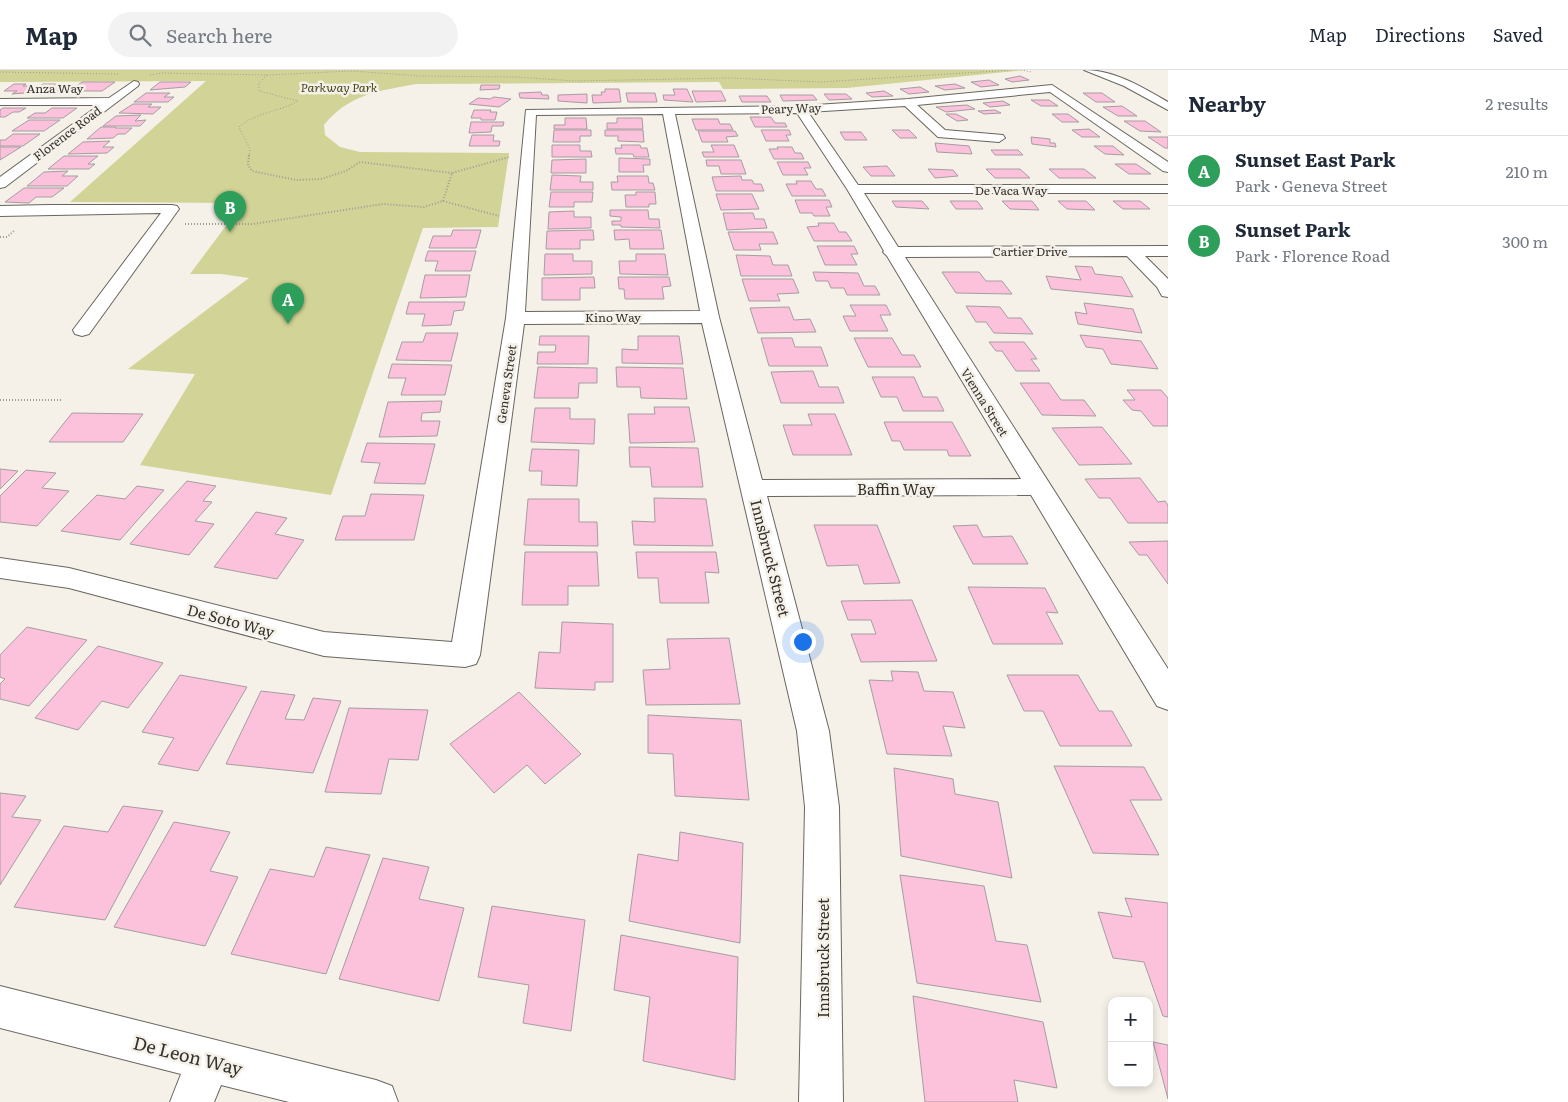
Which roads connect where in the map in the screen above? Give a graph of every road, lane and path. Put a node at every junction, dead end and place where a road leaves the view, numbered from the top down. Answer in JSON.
{"nodes":[{"id":1,"x":224,"y":70,"type":"edge"},
{"id":2,"x":1012,"y":70,"type":"edge"},
{"id":3,"x":1089,"y":70,"type":"edge"},
{"id":4,"x":0,"y":72,"type":"edge"},
{"id":5,"x":118,"y":74,"type":"dead end"},
{"id":6,"x":220,"y":74,"type":"junction"},
{"id":7,"x":268,"y":75,"type":"junction"},
{"id":8,"x":150,"y":79,"type":"dead end"},
{"id":9,"x":134,"y":84,"type":"dead end"},
{"id":10,"x":1148,"y":90,"type":"junction"},
{"id":11,"x":1168,"y":95,"type":"edge"},
{"id":12,"x":110,"y":101,"type":"junction"},
{"id":13,"x":0,"y":102,"type":"edge"},
{"id":14,"x":908,"y":102,"type":"junction"},
{"id":15,"x":1168,"y":107,"type":"edge"},
{"id":16,"x":800,"y":109,"type":"junction"},
{"id":17,"x":668,"y":110,"type":"junction"},
{"id":18,"x":530,"y":112,"type":"joint"},
{"id":19,"x":999,"y":138,"type":"dead end"},
{"id":20,"x":510,"y":157,"type":"dead end"},
{"id":21,"x":1168,"y":168,"type":"edge"},
{"id":22,"x":452,"y":173,"type":"junction"},
{"id":23,"x":0,"y":184,"type":"edge"},
{"id":24,"x":854,"y":190,"type":"junction"},
{"id":25,"x":1168,"y":190,"type":"edge"},
{"id":26,"x":443,"y":201,"type":"junction"},
{"id":27,"x":3,"y":214,"type":"edge"},
{"id":28,"x":499,"y":216,"type":"dead end"},
{"id":29,"x":162,"y":224,"type":"junction"},
{"id":30,"x":1131,"y":251,"type":"junction"},
{"id":31,"x":1168,"y":251,"type":"edge"},
{"id":32,"x":891,"y":252,"type":"junction"},
{"id":33,"x":1168,"y":292,"type":"edge"},
{"id":34,"x":710,"y":317,"type":"junction"},
{"id":35,"x":515,"y":318,"type":"junction"},
{"id":36,"x":82,"y":330,"type":"dead end"},
{"id":37,"x":0,"y":400,"type":"edge"},
{"id":38,"x":61,"y":400,"type":"dead end"},
{"id":39,"x":1038,"y":487,"type":"junction"},
{"id":40,"x":754,"y":488,"type":"junction"},
{"id":41,"x":0,"y":568,"type":"edge"},
{"id":42,"x":465,"y":655,"type":"joint"},
{"id":43,"x":1168,"y":696,"type":"edge"},
{"id":44,"x":0,"y":1007,"type":"edge"},
{"id":45,"x":210,"y":1060,"type":"junction"},
{"id":46,"x":192,"y":1102,"type":"edge"},
{"id":47,"x":376,"y":1102,"type":"edge"},
{"id":48,"x":821,"y":1102,"type":"edge"}],
"edges":[{"from":1,"to":6,"type":"path"},
{"from":2,"to":7,"type":"path"},
{"from":3,"to":10,"type":"street"},
{"from":4,"to":5,"type":"path"},
{"from":6,"to":7,"type":"path"},
{"from":6,"to":8,"type":"path"},
{"from":7,"to":22,"type":"path"},
{"from":9,"to":12,"type":"street","name":"Florence Road"},
{"from":10,"to":11,"type":"street"},
{"from":10,"to":15,"type":"street"},
{"from":12,"to":13,"type":"street","name":"Anza Way"},
{"from":12,"to":23,"type":"street","name":"Florence Road"},
{"from":14,"to":16,"type":"street","name":"Peary Way"},
{"from":14,"to":19,"type":"street"},
{"from":14,"to":21,"type":"street","name":"Peary Way"},
{"from":16,"to":17,"type":"street","name":"Peary Way"},
{"from":16,"to":24,"type":"street","name":"Vienna Street"},
{"from":17,"to":18,"type":"street","name":"Peary Way"},
{"from":17,"to":34,"type":"street","name":"Innsbruck Street"},
{"from":18,"to":35,"type":"street","name":"Geneva Street"},
{"from":20,"to":22,"type":"path"},
{"from":22,"to":26,"type":"path"},
{"from":24,"to":25,"type":"street","name":"De Vaca Way"},
{"from":24,"to":32,"type":"street","name":"Vienna Street"},
{"from":26,"to":28,"type":"path"},
{"from":26,"to":29,"type":"path"},
{"from":27,"to":29,"type":"street"},
{"from":29,"to":36,"type":"street"},
{"from":30,"to":31,"type":"street","name":"Cartier Drive"},
{"from":30,"to":32,"type":"street","name":"Cartier Drive"},
{"from":30,"to":33,"type":"street"},
{"from":32,"to":39,"type":"street","name":"Vienna Street"},
{"from":34,"to":35,"type":"street","name":"Kino Way"},
{"from":34,"to":40,"type":"street","name":"Innsbruck Street"},
{"from":35,"to":42,"type":"street","name":"Geneva Street"},
{"from":37,"to":38,"type":"path"},
{"from":39,"to":40,"type":"street","name":"Baffin Way"},
{"from":39,"to":43,"type":"street","name":"Vienna Street"},
{"from":40,"to":48,"type":"street","name":"Innsbruck Street"},
{"from":41,"to":42,"type":"street","name":"De Soto Way"},
{"from":44,"to":45,"type":"street","name":"De Leon Way"},
{"from":45,"to":46,"type":"street"},
{"from":45,"to":47,"type":"street","name":"De Leon Way"}]}
